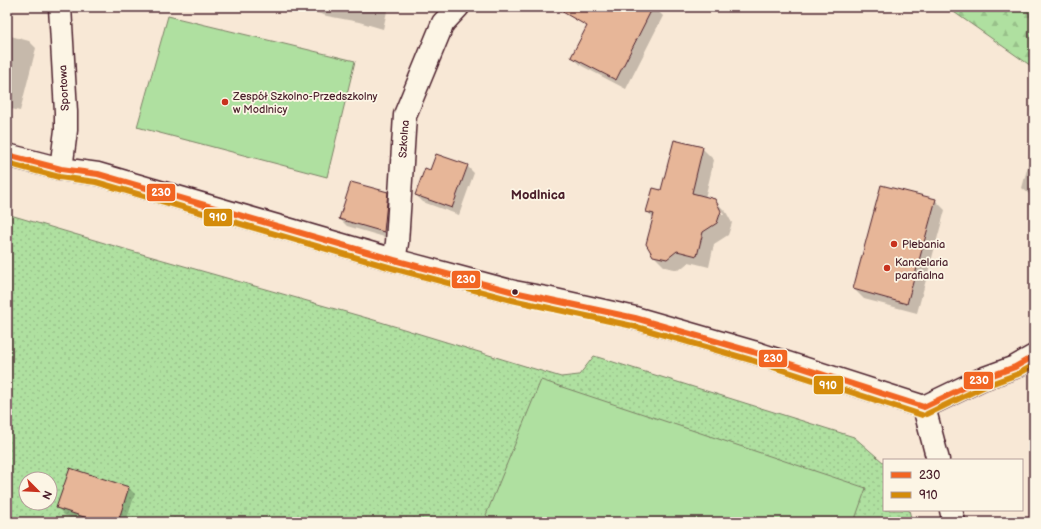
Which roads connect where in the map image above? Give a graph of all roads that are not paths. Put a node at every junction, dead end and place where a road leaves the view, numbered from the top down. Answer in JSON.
{"nodes":[{"id":1,"x":60,"y":7,"type":"edge"},
{"id":2,"x":458,"y":7,"type":"edge"},
{"id":3,"x":7,"y":155,"type":"edge"},
{"id":4,"x":61,"y":169,"type":"junction"},
{"id":5,"x":394,"y":260,"type":"junction"},
{"id":6,"x":1034,"y":356,"type":"edge"},
{"id":7,"x":924,"y":407,"type":"junction"},
{"id":8,"x":938,"y":459,"type":"edge"},
{"id":9,"x":951,"y":511,"type":"edge"},
{"id":10,"x":954,"y":522,"type":"edge"}],
"edges":[{"from":1,"to":4,"type":"street","name":"Sportowa"},
{"from":2,"to":5,"type":"street","name":"Szkolna"},
{"from":3,"to":4,"type":"street"},
{"from":4,"to":5,"type":"street"},
{"from":5,"to":7,"type":"street"},
{"from":6,"to":7,"type":"street"},
{"from":7,"to":8,"type":"street"},
{"from":9,"to":10,"type":"street"}]}
